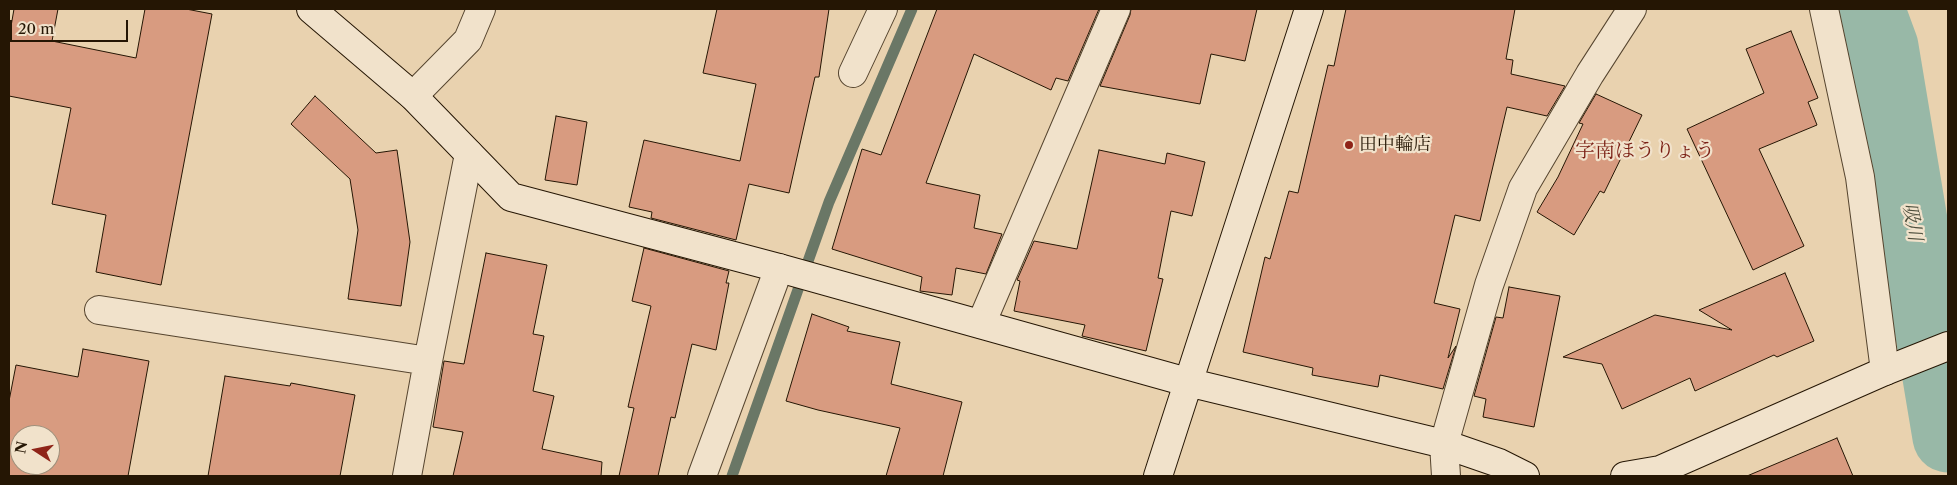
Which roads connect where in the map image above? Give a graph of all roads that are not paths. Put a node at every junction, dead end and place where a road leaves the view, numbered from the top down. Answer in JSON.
{"nodes":[{"id":1,"x":311,"y":9,"type":"edge"},
{"id":2,"x":481,"y":9,"type":"edge"},
{"id":3,"x":883,"y":9,"type":"edge"},
{"id":4,"x":1116,"y":9,"type":"edge"},
{"id":5,"x":1309,"y":9,"type":"edge"},
{"id":6,"x":1632,"y":9,"type":"edge"},
{"id":7,"x":1824,"y":9,"type":"edge"},
{"id":8,"x":853,"y":73,"type":"dead end"},
{"id":9,"x":413,"y":96,"type":"junction"},
{"id":10,"x":469,"y":154,"type":"junction"},
{"id":11,"x":779,"y":268,"type":"junction"},
{"id":12,"x":99,"y":310,"type":"dead end"},
{"id":13,"x":981,"y":324,"type":"junction"},
{"id":14,"x":1948,"y":346,"type":"edge"},
{"id":15,"x":428,"y":361,"type":"junction"},
{"id":16,"x":1893,"y":368,"type":"junction"},
{"id":17,"x":1187,"y":382,"type":"junction"},
{"id":18,"x":1444,"y":444,"type":"junction"},
{"id":19,"x":408,"y":476,"type":"edge"},
{"id":20,"x":702,"y":476,"type":"edge"},
{"id":21,"x":1158,"y":476,"type":"edge"},
{"id":22,"x":1446,"y":476,"type":"edge"},
{"id":23,"x":1524,"y":476,"type":"edge"},
{"id":24,"x":1625,"y":476,"type":"edge"}],
"edges":[{"from":1,"to":9,"type":"street"},
{"from":2,"to":9,"type":"street"},
{"from":3,"to":8,"type":"street"},
{"from":4,"to":13,"type":"street"},
{"from":5,"to":17,"type":"street"},
{"from":6,"to":18,"type":"street"},
{"from":7,"to":16,"type":"street"},
{"from":9,"to":10,"type":"street"},
{"from":10,"to":11,"type":"street"},
{"from":10,"to":15,"type":"street"},
{"from":11,"to":13,"type":"street"},
{"from":11,"to":20,"type":"street"},
{"from":12,"to":15,"type":"street"},
{"from":13,"to":17,"type":"street"},
{"from":14,"to":16,"type":"street"},
{"from":15,"to":19,"type":"street"},
{"from":16,"to":24,"type":"street"},
{"from":17,"to":18,"type":"street"},
{"from":17,"to":21,"type":"street"},
{"from":18,"to":22,"type":"street"},
{"from":18,"to":23,"type":"street"}]}
